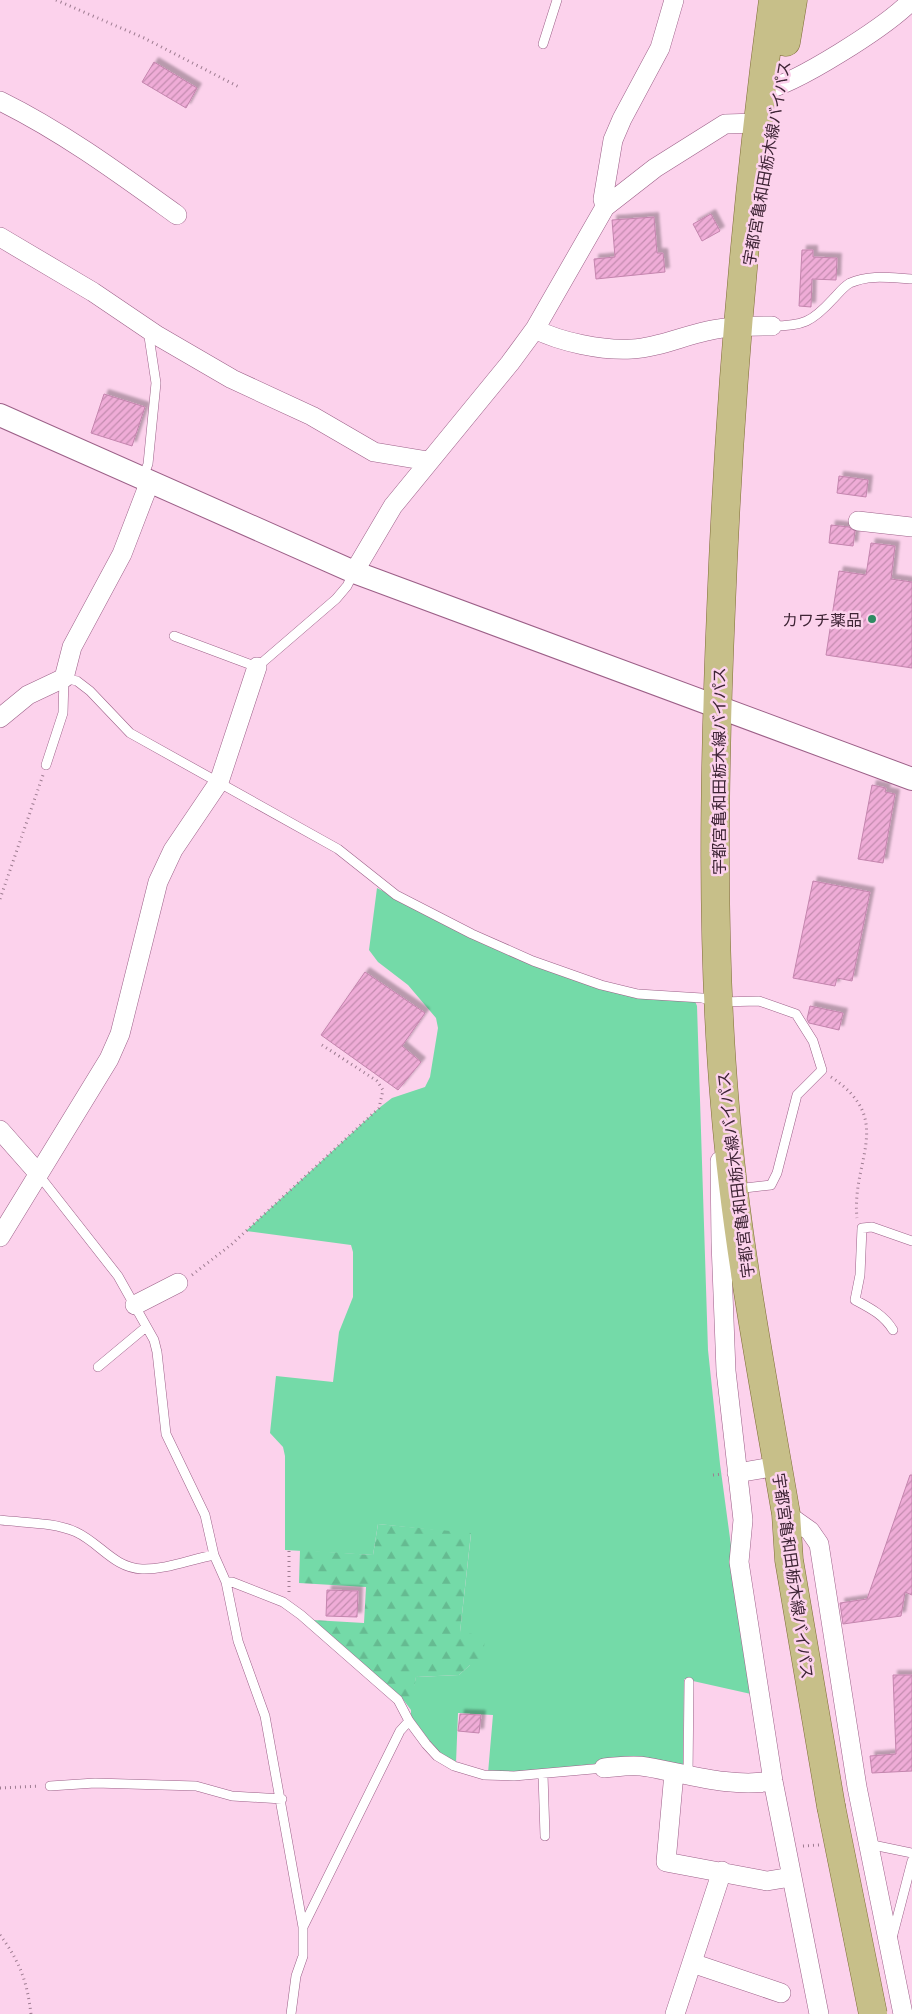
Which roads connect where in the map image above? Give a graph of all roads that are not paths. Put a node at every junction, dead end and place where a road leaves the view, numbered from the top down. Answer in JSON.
{"nodes":[{"id":1,"x":557,"y":0,"type":"edge"},
{"id":2,"x":674,"y":0,"type":"edge"},
{"id":3,"x":773,"y":0,"type":"edge"},
{"id":4,"x":793,"y":0,"type":"edge"},
{"id":5,"x":910,"y":7,"type":"edge"},
{"id":6,"x":543,"y":44,"type":"dead end"},
{"id":7,"x":770,"y":88,"type":"junction"},
{"id":8,"x":0,"y":101,"type":"edge"},
{"id":9,"x":758,"y":123,"type":"junction"},
{"id":10,"x":606,"y":207,"type":"junction"},
{"id":11,"x":177,"y":215,"type":"dead end"},
{"id":12,"x":0,"y":237,"type":"edge"},
{"id":13,"x":912,"y":279,"type":"edge"},
{"id":14,"x":737,"y":326,"type":"junction"},
{"id":15,"x":772,"y":326,"type":"joint"},
{"id":16,"x":148,"y":329,"type":"junction"},
{"id":17,"x":535,"y":329,"type":"junction"},
{"id":18,"x":0,"y":415,"type":"edge"},
{"id":19,"x":428,"y":461,"type":"junction"},
{"id":20,"x":146,"y":479,"type":"junction"},
{"id":21,"x":858,"y":521,"type":"dead end"},
{"id":22,"x":912,"y":527,"type":"edge"},
{"id":23,"x":354,"y":572,"type":"junction"},
{"id":24,"x":174,"y":636,"type":"dead end"},
{"id":25,"x":258,"y":667,"type":"junction"},
{"id":26,"x":64,"y":678,"type":"junction"},
{"id":27,"x":716,"y":707,"type":"junction"},
{"id":28,"x":0,"y":718,"type":"edge"},
{"id":29,"x":46,"y":765,"type":"road end"},
{"id":30,"x":912,"y":779,"type":"edge"},
{"id":31,"x":220,"y":782,"type":"junction"},
{"id":32,"x":719,"y":1002,"type":"junction"},
{"id":33,"x":724,"y":1106,"type":"junction"},
{"id":34,"x":0,"y":1130,"type":"edge"},
{"id":35,"x":38,"y":1173,"type":"junction"},
{"id":36,"x":734,"y":1190,"type":"junction"},
{"id":37,"x":0,"y":1237,"type":"edge"},
{"id":38,"x":912,"y":1241,"type":"edge"},
{"id":39,"x":178,"y":1283,"type":"road end"},
{"id":40,"x":135,"y":1305,"type":"junction"},
{"id":41,"x":146,"y":1327,"type":"junction"},
{"id":42,"x":893,"y":1330,"type":"dead end"},
{"id":43,"x":98,"y":1366,"type":"dead end"},
{"id":44,"x":778,"y":1466,"type":"junction"},
{"id":45,"x":737,"y":1473,"type":"junction"},
{"id":46,"x":786,"y":1514,"type":"junction"},
{"id":47,"x":0,"y":1520,"type":"edge"},
{"id":48,"x":214,"y":1555,"type":"junction"},
{"id":49,"x":226,"y":1582,"type":"junction"},
{"id":50,"x":689,"y":1682,"type":"dead end"},
{"id":51,"x":409,"y":1722,"type":"junction"},
{"id":52,"x":604,"y":1768,"type":"joint"},
{"id":53,"x":543,"y":1774,"type":"junction"},
{"id":54,"x":681,"y":1775,"type":"junction"},
{"id":55,"x":773,"y":1781,"type":"junction"},
{"id":56,"x":50,"y":1786,"type":"road end"},
{"id":57,"x":282,"y":1799,"type":"junction"},
{"id":58,"x":545,"y":1836,"type":"dead end"},
{"id":59,"x":868,"y":1844,"type":"junction"},
{"id":60,"x":912,"y":1853,"type":"edge"},
{"id":61,"x":912,"y":1862,"type":"edge"},
{"id":62,"x":722,"y":1871,"type":"junction"},
{"id":63,"x":791,"y":1877,"type":"junction"},
{"id":64,"x":303,"y":1927,"type":"junction"},
{"id":65,"x":888,"y":1946,"type":"junction"},
{"id":66,"x":692,"y":1963,"type":"junction"},
{"id":67,"x":897,"y":1984,"type":"junction"},
{"id":68,"x":781,"y":1992,"type":"dead end"},
{"id":69,"x":912,"y":1998,"type":"edge"},
{"id":70,"x":291,"y":2014,"type":"edge"},
{"id":71,"x":675,"y":2014,"type":"edge"},
{"id":72,"x":819,"y":2014,"type":"edge"},
{"id":73,"x":873,"y":2014,"type":"edge"},
{"id":74,"x":903,"y":2014,"type":"edge"}],
"edges":[{"from":1,"to":6,"type":"lane"},
{"from":2,"to":10,"type":"street"},
{"from":3,"to":7,"type":"main road","name":"宇都宮亀和田栃木線バイパス"},
{"from":4,"to":7,"type":"main road","name":"宇都宮亀和田栃木線バイパス"},
{"from":5,"to":7,"type":"street"},
{"from":7,"to":9,"type":"main road","name":"宇都宮亀和田栃木線バイパス"},
{"from":7,"to":14,"type":"main road","name":"宇都宮亀和田栃木線バイパス"},
{"from":8,"to":11,"type":"street"},
{"from":9,"to":10,"type":"street"},
{"from":9,"to":14,"type":"main road","name":"宇都宮亀和田栃木線バイパス"},
{"from":10,"to":17,"type":"street"},
{"from":12,"to":16,"type":"street"},
{"from":13,"to":15,"type":"lane"},
{"from":14,"to":15,"type":"street"},
{"from":14,"to":17,"type":"street"},
{"from":14,"to":27,"type":"main road","name":"宇都宮亀和田栃木線バイパス"},
{"from":16,"to":19,"type":"street"},
{"from":16,"to":20,"type":"lane"},
{"from":17,"to":19,"type":"street"},
{"from":18,"to":20,"type":"street"},
{"from":19,"to":23,"type":"street"},
{"from":20,"to":23,"type":"street"},
{"from":20,"to":26,"type":"street"},
{"from":21,"to":22,"type":"street"},
{"from":23,"to":25,"type":"lane"},
{"from":23,"to":27,"type":"street"},
{"from":24,"to":25,"type":"lane"},
{"from":25,"to":31,"type":"street"},
{"from":26,"to":28,"type":"street"},
{"from":26,"to":29,"type":"lane"},
{"from":26,"to":31,"type":"lane"},
{"from":27,"to":30,"type":"street"},
{"from":27,"to":32,"type":"main road","name":"宇都宮亀和田栃木線バイパス"},
{"from":31,"to":32,"type":"lane"},
{"from":31,"to":35,"type":"street"},
{"from":32,"to":33,"type":"main road","name":"宇都宮亀和田栃木線バイパス"},
{"from":32,"to":36,"type":"lane"},
{"from":33,"to":36,"type":"main road","name":"宇都宮亀和田栃木線バイパス"},
{"from":33,"to":45,"type":"street"},
{"from":34,"to":35,"type":"street"},
{"from":35,"to":37,"type":"street"},
{"from":35,"to":40,"type":"lane"},
{"from":36,"to":44,"type":"main road","name":"宇都宮亀和田栃木線バイパス"},
{"from":38,"to":42,"type":"lane"},
{"from":39,"to":40,"type":"street"},
{"from":40,"to":41,"type":"lane"},
{"from":41,"to":43,"type":"lane"},
{"from":41,"to":48,"type":"lane"},
{"from":44,"to":45,"type":"street"},
{"from":44,"to":46,"type":"main road","name":"宇都宮亀和田栃木線バイパス"},
{"from":45,"to":55,"type":"street"},
{"from":46,"to":59,"type":"street"},
{"from":46,"to":73,"type":"main road","name":"宇都宮亀和田栃木線バイパス","bridge":true},
{"from":47,"to":48,"type":"lane"},
{"from":48,"to":49,"type":"lane"},
{"from":49,"to":51,"type":"lane"},
{"from":49,"to":57,"type":"lane"},
{"from":50,"to":54,"type":"lane"},
{"from":51,"to":53,"type":"lane"},
{"from":51,"to":64,"type":"lane"},
{"from":52,"to":53,"type":"lane"},
{"from":52,"to":54,"type":"street"},
{"from":53,"to":58,"type":"lane"},
{"from":54,"to":55,"type":"street"},
{"from":54,"to":62,"type":"street"},
{"from":55,"to":63,"type":"street"},
{"from":56,"to":57,"type":"lane"},
{"from":57,"to":64,"type":"lane"},
{"from":59,"to":60,"type":"lane"},
{"from":59,"to":65,"type":"street"},
{"from":61,"to":65,"type":"lane"},
{"from":62,"to":63,"type":"street"},
{"from":62,"to":66,"type":"street"},
{"from":63,"to":72,"type":"street"},
{"from":64,"to":70,"type":"lane"},
{"from":65,"to":67,"type":"street"},
{"from":66,"to":68,"type":"street"},
{"from":66,"to":71,"type":"street"},
{"from":67,"to":69,"type":"lane"},
{"from":67,"to":74,"type":"street"}]}
